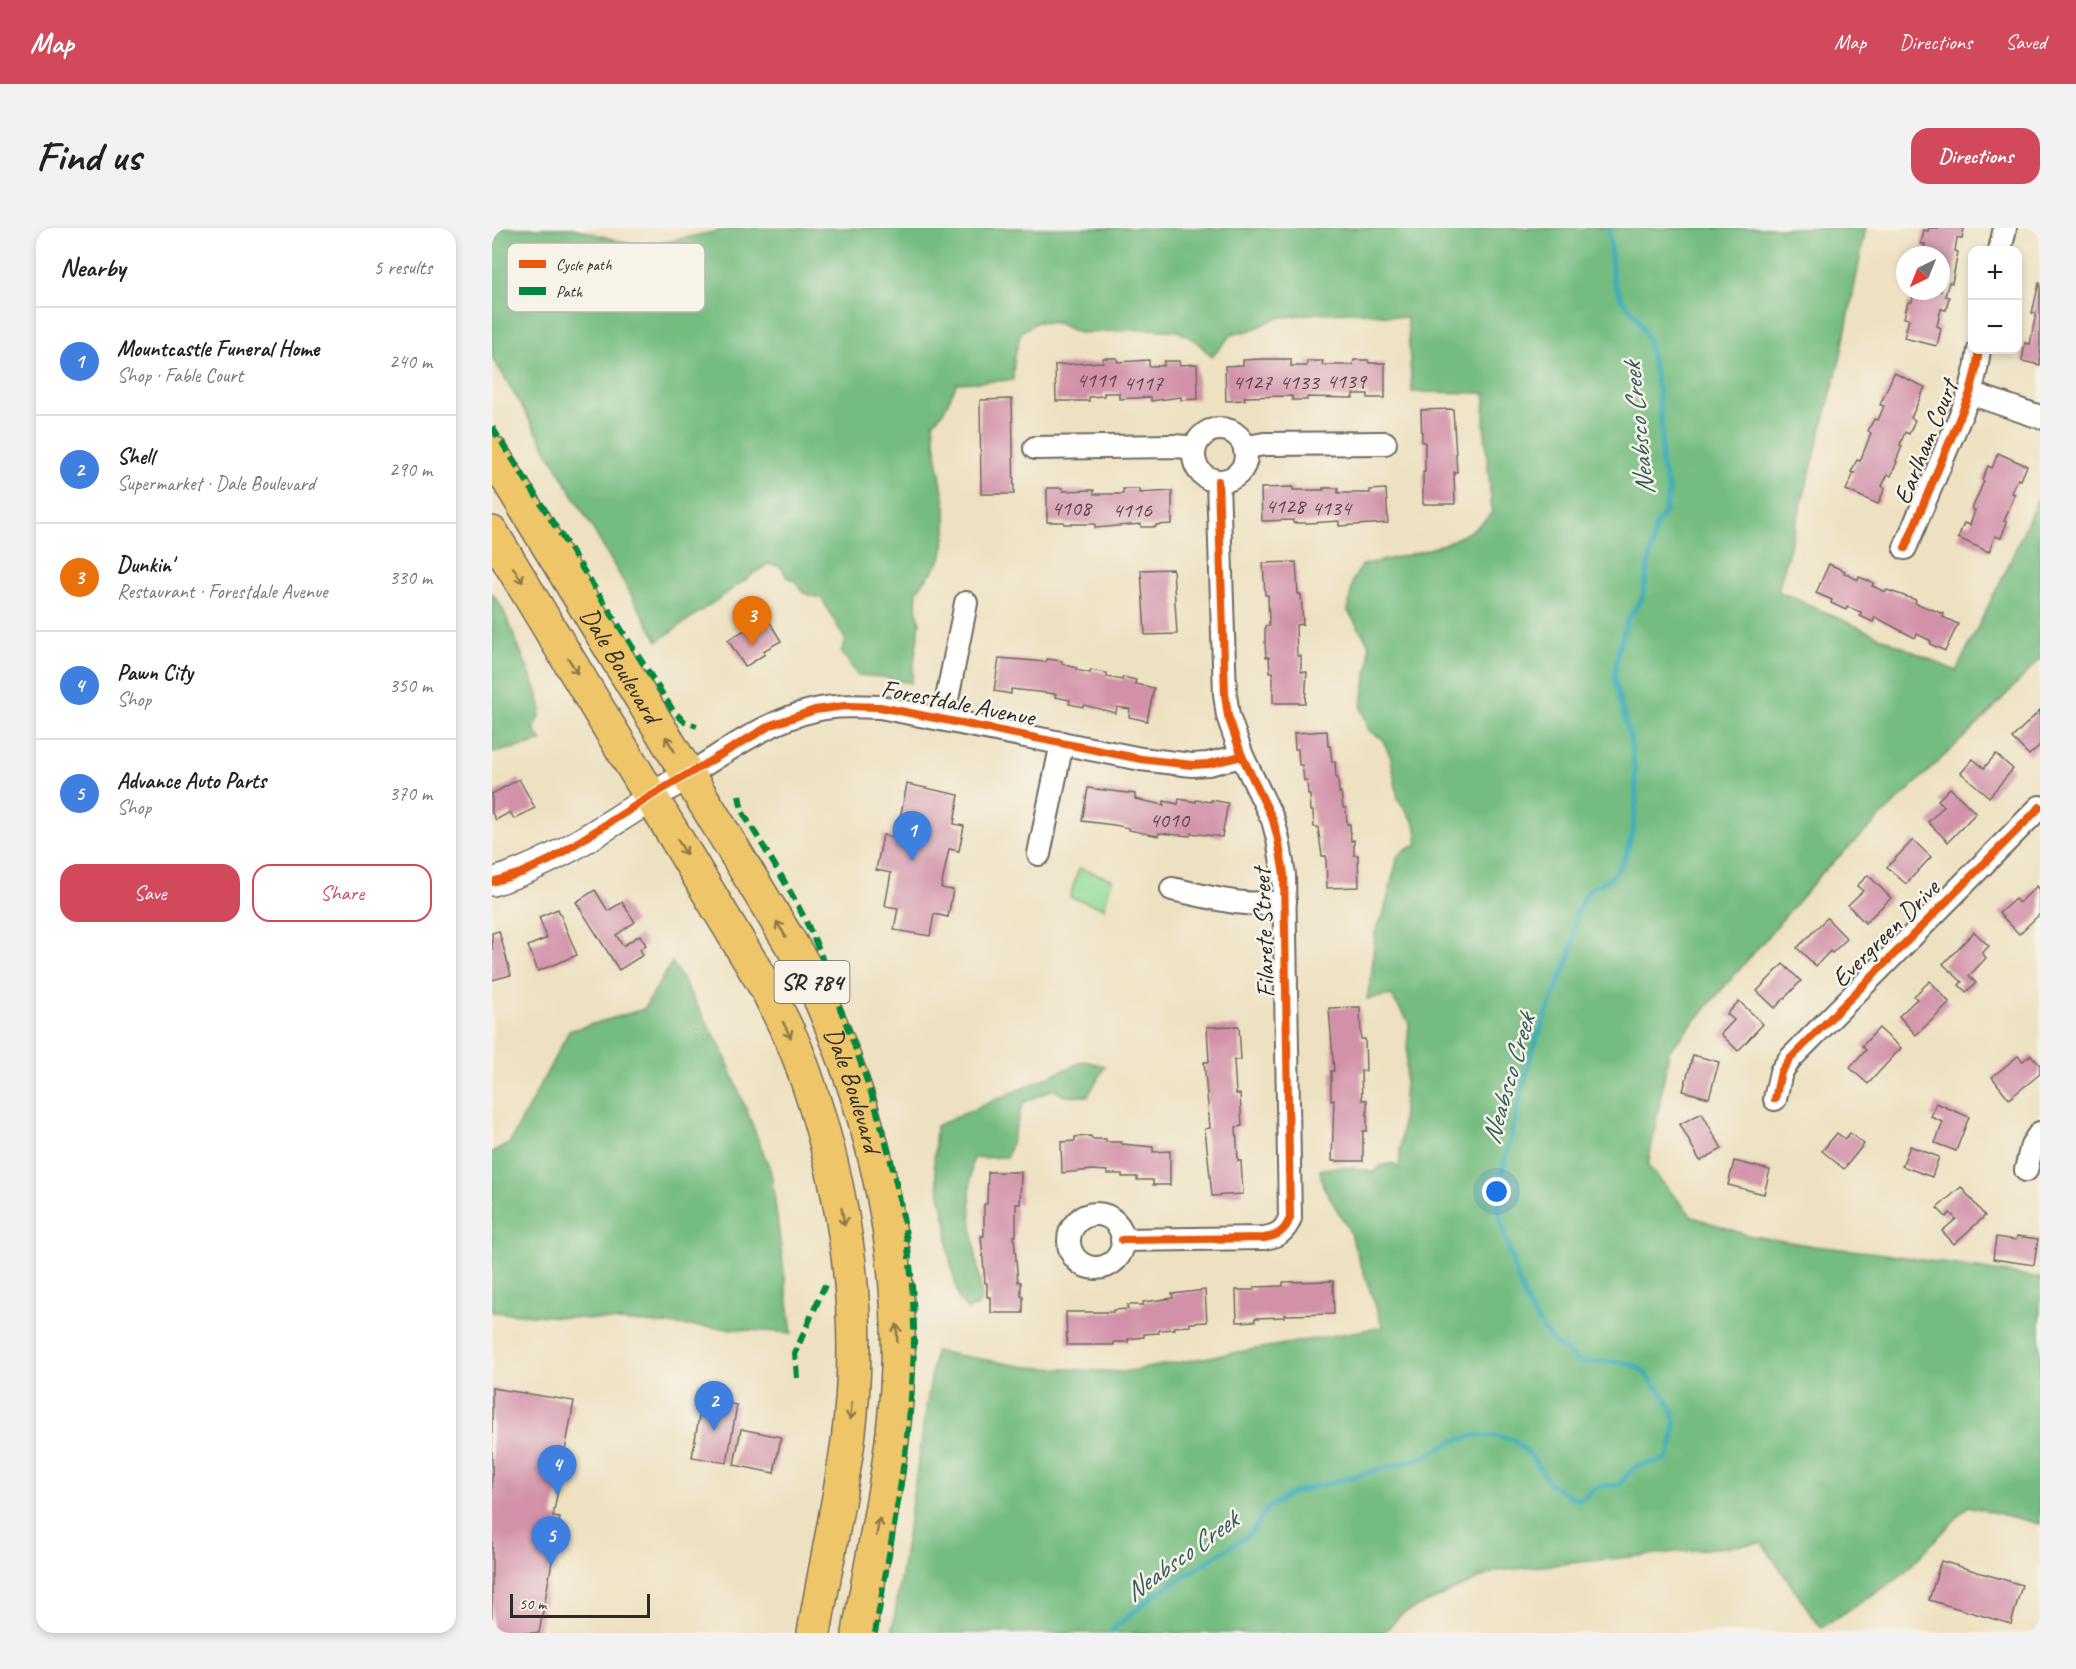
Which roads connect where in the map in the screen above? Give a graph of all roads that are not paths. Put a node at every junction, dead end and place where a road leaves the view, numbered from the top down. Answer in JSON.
{"nodes":[{"id":1,"x":2005,"y":228,"type":"edge"},
{"id":2,"x":2001,"y":246,"type":"edge"},
{"id":3,"x":1978,"y":354,"type":"edge"},
{"id":4,"x":1970,"y":393,"type":"junction"},
{"id":5,"x":2040,"y":417,"type":"edge"},
{"id":6,"x":1385,"y":443,"type":"dead end"},
{"id":7,"x":1035,"y":448,"type":"dead end"},
{"id":8,"x":1245,"y":450,"type":"junction"},
{"id":9,"x":1194,"y":451,"type":"junction"},
{"id":10,"x":492,"y":453,"type":"edge"},
{"id":11,"x":1218,"y":480,"type":"junction"},
{"id":12,"x":492,"y":533,"type":"edge"},
{"id":13,"x":1905,"y":548,"type":"dead end"},
{"id":14,"x":966,"y":603,"type":"dead end"},
{"id":15,"x":943,"y":719,"type":"junction"},
{"id":16,"x":1062,"y":743,"type":"junction"},
{"id":17,"x":1242,"y":756,"type":"junction"},
{"id":18,"x":689,"y":774,"type":"junction"},
{"id":19,"x":651,"y":796,"type":"junction"},
{"id":20,"x":2040,"y":807,"type":"edge"},
{"id":21,"x":1039,"y":854,"type":"dead end"},
{"id":22,"x":492,"y":882,"type":"edge"},
{"id":23,"x":1172,"y":889,"type":"dead end"},
{"id":24,"x":1285,"y":901,"type":"junction"},
{"id":25,"x":1775,"y":1099,"type":"dead end"},
{"id":26,"x":2040,"y":1133,"type":"edge"},
{"id":27,"x":2026,"y":1170,"type":"dead end"},
{"id":28,"x":1122,"y":1240,"type":"dead end"},
{"id":29,"x":814,"y":1633,"type":"edge"},
{"id":30,"x":859,"y":1633,"type":"edge"}],
"edges":[{"from":1,"to":2,"type":"street"},
{"from":3,"to":4,"type":"street","name":"Earlham Court"},
{"from":4,"to":5,"type":"street"},
{"from":4,"to":13,"type":"street","name":"Earlham Court"},
{"from":6,"to":8,"type":"street"},
{"from":7,"to":9,"type":"street"},
{"from":8,"to":9,"type":"street"},
{"from":8,"to":11,"type":"street"},
{"from":9,"to":11,"type":"street"},
{"from":18,"to":10,"type":"main road","name":"Dale Boulevard","number":"SR 784","one_way":true},
{"from":11,"to":17,"type":"street","name":"Filarete Street"},
{"from":12,"to":19,"type":"main road","name":"Dale Boulevard","number":"SR 784","one_way":true},
{"from":14,"to":15,"type":"street"},
{"from":15,"to":16,"type":"street","name":"Forestdale Avenue"},
{"from":15,"to":18,"type":"street","name":"Forestdale Avenue"},
{"from":16,"to":17,"type":"street","name":"Forestdale Avenue"},
{"from":16,"to":21,"type":"street"},
{"from":17,"to":24,"type":"street","name":"Filarete Street"},
{"from":18,"to":19,"type":"street","name":"Forestdale Avenue"},
{"from":30,"to":18,"type":"main road","name":"Dale Boulevard","number":"SR 784","one_way":true},
{"from":19,"to":22,"type":"street","name":"Forestdale Avenue"},
{"from":19,"to":29,"type":"main road","name":"Dale Boulevard","number":"SR 784","one_way":true},
{"from":20,"to":25,"type":"street","name":"Evergreen Drive"},
{"from":23,"to":24,"type":"street"},
{"from":24,"to":28,"type":"street","name":"Filarete Street"},
{"from":26,"to":27,"type":"street"}]}
